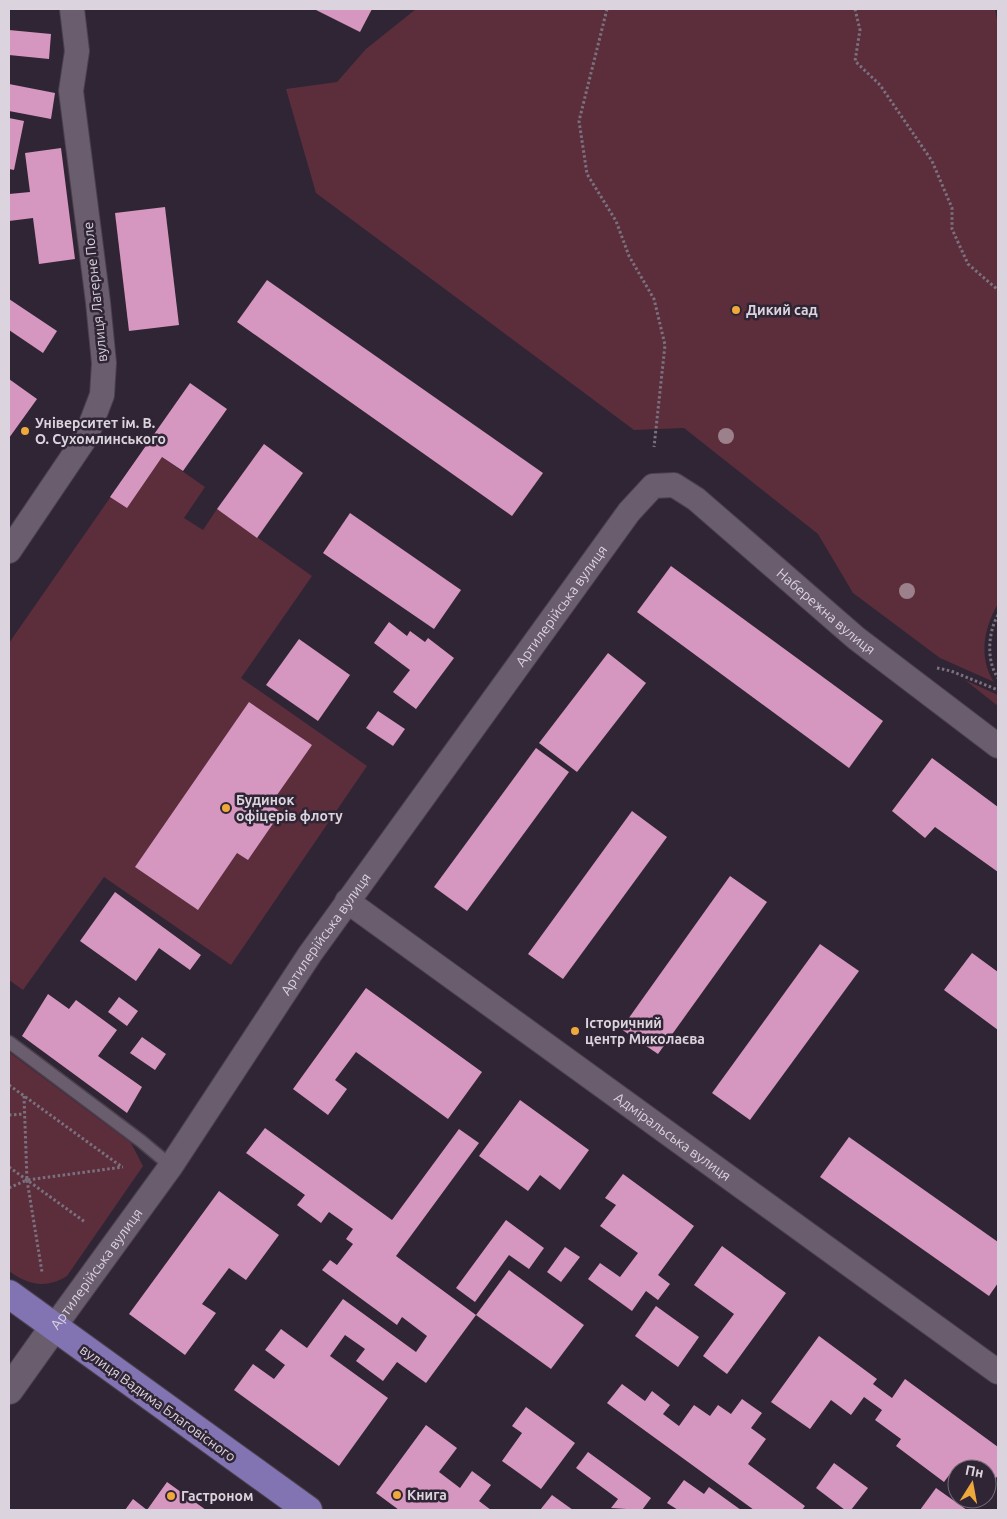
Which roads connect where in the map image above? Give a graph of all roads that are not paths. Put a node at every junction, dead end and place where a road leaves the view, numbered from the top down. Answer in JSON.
{"nodes":[{"id":1,"x":72,"y":9,"type":"edge"},
{"id":2,"x":653,"y":486,"type":"joint"},
{"id":3,"x":9,"y":551,"type":"edge"},
{"id":4,"x":998,"y":746,"type":"edge"},
{"id":5,"x":347,"y":901,"type":"junction"},
{"id":6,"x":9,"y":1042,"type":"edge"},
{"id":7,"x":171,"y":1166,"type":"junction"},
{"id":8,"x":9,"y":1294,"type":"edge"},
{"id":9,"x":54,"y":1328,"type":"junction"},
{"id":10,"x":998,"y":1372,"type":"edge"},
{"id":11,"x":9,"y":1390,"type":"edge"},
{"id":12,"x":308,"y":1510,"type":"edge"}],
"edges":[{"from":1,"to":3,"type":"street","name":"вулиця Лагерне Поле"},
{"from":2,"to":4,"type":"street","name":"Набережна вулиця"},
{"from":2,"to":5,"type":"street","name":"Артилерійська вулиця"},
{"from":5,"to":7,"type":"street","name":"Артилерійська вулиця"},
{"from":5,"to":10,"type":"street","name":"Адміральська вулиця"},
{"from":6,"to":7,"type":"lane"},
{"from":7,"to":9,"type":"street","name":"Артилерійська вулиця"},
{"from":8,"to":9,"type":"highway","name":"вулиця Вадима Благовісного"},
{"from":9,"to":11,"type":"street","name":"Артилерійська вулиця"},
{"from":9,"to":12,"type":"highway","name":"вулиця Вадима Благовісного"}]}
